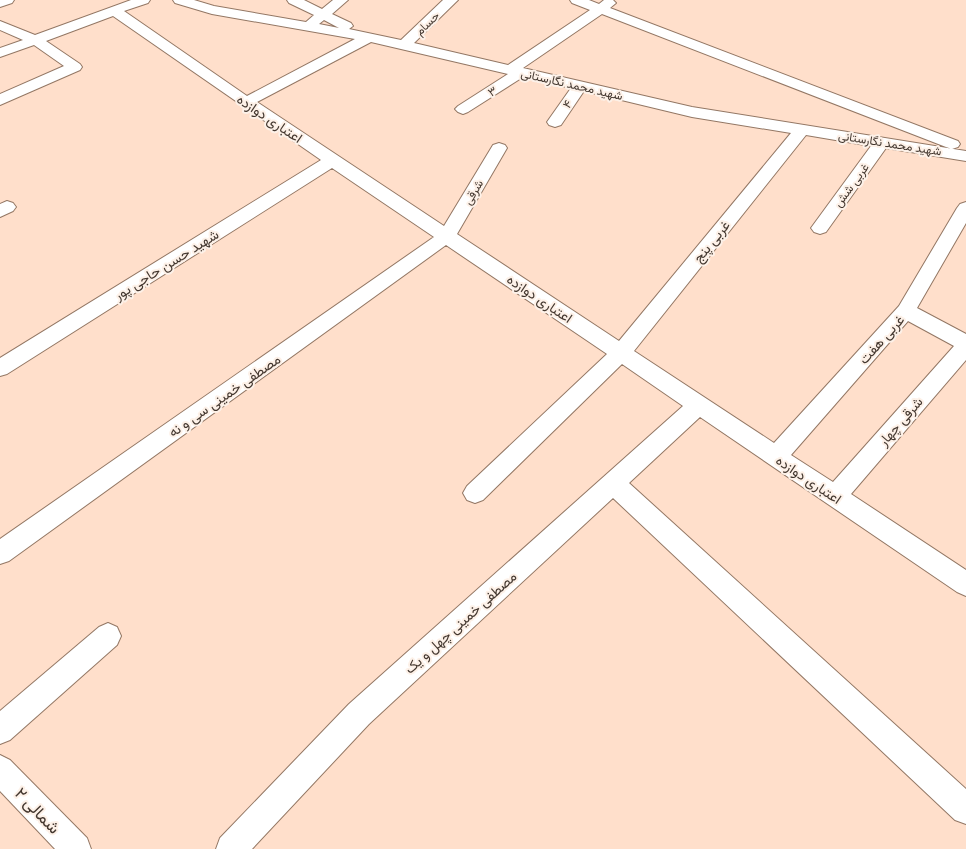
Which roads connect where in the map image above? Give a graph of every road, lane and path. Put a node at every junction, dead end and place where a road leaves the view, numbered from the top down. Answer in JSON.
{"nodes":[{"id":1,"x":7,"y":0,"type":"edge"},
{"id":2,"x":144,"y":0,"type":"edge"},
{"id":3,"x":180,"y":0,"type":"edge"},
{"id":4,"x":294,"y":0,"type":"edge"},
{"id":5,"x":341,"y":0,"type":"edge"},
{"id":6,"x":451,"y":0,"type":"edge"},
{"id":7,"x":577,"y":0,"type":"edge"},
{"id":8,"x":614,"y":0,"type":"edge"},
{"id":9,"x":0,"y":3,"type":"edge"},
{"id":10,"x":601,"y":9,"type":"junction"},
{"id":11,"x":115,"y":11,"type":"junction"},
{"id":12,"x":323,"y":15,"type":"junction"},
{"id":13,"x":0,"y":25,"type":"edge"},
{"id":14,"x":307,"y":27,"type":"junction"},
{"id":15,"x":369,"y":37,"type":"junction"},
{"id":16,"x":35,"y":40,"type":"junction"},
{"id":17,"x":403,"y":46,"type":"junction"},
{"id":18,"x":0,"y":53,"type":"edge"},
{"id":19,"x":516,"y":71,"type":"junction"},
{"id":20,"x":580,"y":86,"type":"junction"},
{"id":21,"x":0,"y":100,"type":"edge"},
{"id":22,"x":246,"y":102,"type":"junction"},
{"id":23,"x":464,"y":109,"type":"dead end"},
{"id":24,"x":555,"y":122,"type":"dead end"},
{"id":25,"x":802,"y":129,"type":"junction"},
{"id":26,"x":882,"y":142,"type":"junction"},
{"id":27,"x":499,"y":148,"type":"dead end"},
{"id":28,"x":966,"y":149,"type":"edge"},
{"id":29,"x":966,"y":156,"type":"edge"},
{"id":30,"x":333,"y":160,"type":"junction"},
{"id":31,"x":966,"y":208,"type":"edge"},
{"id":32,"x":820,"y":228,"type":"dead end"},
{"id":33,"x":447,"y":236,"type":"junction"},
{"id":34,"x":906,"y":311,"type":"junction"},
{"id":35,"x":966,"y":345,"type":"edge"},
{"id":36,"x":621,"y":353,"type":"junction"},
{"id":37,"x":0,"y":368,"type":"edge"},
{"id":38,"x":699,"y":405,"type":"junction"},
{"id":39,"x":776,"y":456,"type":"junction"},
{"id":40,"x":613,"y":483,"type":"junction"},
{"id":41,"x":475,"y":492,"type":"dead end"},
{"id":42,"x":835,"y":496,"type":"junction"},
{"id":43,"x":0,"y":553,"type":"edge"},
{"id":44,"x":966,"y":584,"type":"edge"},
{"id":45,"x":108,"y":636,"type":"dead end"},
{"id":46,"x":0,"y":730,"type":"edge"},
{"id":47,"x":0,"y":770,"type":"edge"},
{"id":48,"x":966,"y":809,"type":"edge"},
{"id":49,"x":76,"y":849,"type":"edge"},
{"id":50,"x":232,"y":849,"type":"edge"}],
"edges":[{"from":1,"to":9,"type":"street"},
{"from":2,"to":11,"type":"street"},
{"from":3,"to":14,"type":"street","name":"شهید محمد نگارستانی"},
{"from":4,"to":12,"type":"street"},
{"from":5,"to":12,"type":"street"},
{"from":6,"to":17,"type":"street","name":"حسام"},
{"from":7,"to":10,"type":"street"},
{"from":8,"to":10,"type":"street","name":"۳"},
{"from":10,"to":19,"type":"street","name":"۳"},
{"from":10,"to":28,"type":"street"},
{"from":11,"to":16,"type":"street"},
{"from":11,"to":22,"type":"street","name":"اعتباری دوازده"},
{"from":12,"to":14,"type":"street"},
{"from":12,"to":15,"type":"street"},
{"from":13,"to":16,"type":"street"},
{"from":14,"to":15,"type":"street","name":"شهید محمد نگارستانی"},
{"from":15,"to":17,"type":"street","name":"شهید محمد نگارستانی"},
{"from":15,"to":22,"type":"street"},
{"from":16,"to":18,"type":"street"},
{"from":16,"to":21,"type":"street"},
{"from":17,"to":19,"type":"street","name":"شهید محمد نگارستانی"},
{"from":19,"to":20,"type":"street","name":"شهید محمد نگارستانی"},
{"from":19,"to":23,"type":"street","name":"۳"},
{"from":20,"to":24,"type":"street","name":"۴"},
{"from":20,"to":25,"type":"street","name":"شهید محمد نگارستانی"},
{"from":22,"to":30,"type":"street","name":"اعتباری دوازده"},
{"from":25,"to":26,"type":"street","name":"شهید محمد نگارستانی"},
{"from":25,"to":36,"type":"street","name":"غربی پنج"},
{"from":26,"to":29,"type":"street","name":"شهید محمد نگارستانی"},
{"from":26,"to":32,"type":"street","name":"غربی شش"},
{"from":27,"to":33,"type":"street","name":"شرقی"},
{"from":30,"to":33,"type":"street","name":"اعتباری دوازده"},
{"from":30,"to":37,"type":"street","name":"شهید حسن حاجی پور"},
{"from":31,"to":34,"type":"street","name":"غربی هفت"},
{"from":33,"to":36,"type":"street","name":"اعتباری دوازده"},
{"from":33,"to":43,"type":"street","name":"مصطفی خمینی سی و نه"},
{"from":34,"to":35,"type":"street"},
{"from":34,"to":39,"type":"street","name":"غربی هفت"},
{"from":35,"to":42,"type":"street","name":"شرقی چهار"},
{"from":36,"to":38,"type":"street","name":"اعتباری دوازده"},
{"from":36,"to":41,"type":"street","name":"غربی پنج"},
{"from":38,"to":39,"type":"street","name":"اعتباری دوازده"},
{"from":38,"to":40,"type":"street","name":"مصطفی خمینی چهل و یک"},
{"from":39,"to":42,"type":"street","name":"اعتباری دوازده"},
{"from":40,"to":48,"type":"street"},
{"from":40,"to":50,"type":"street","name":"مصطفی خمینی چهل و یک"},
{"from":42,"to":44,"type":"street","name":"اعتباری دوازده"},
{"from":45,"to":46,"type":"street"},
{"from":47,"to":49,"type":"street","name":"شمالی ۲"}]}
